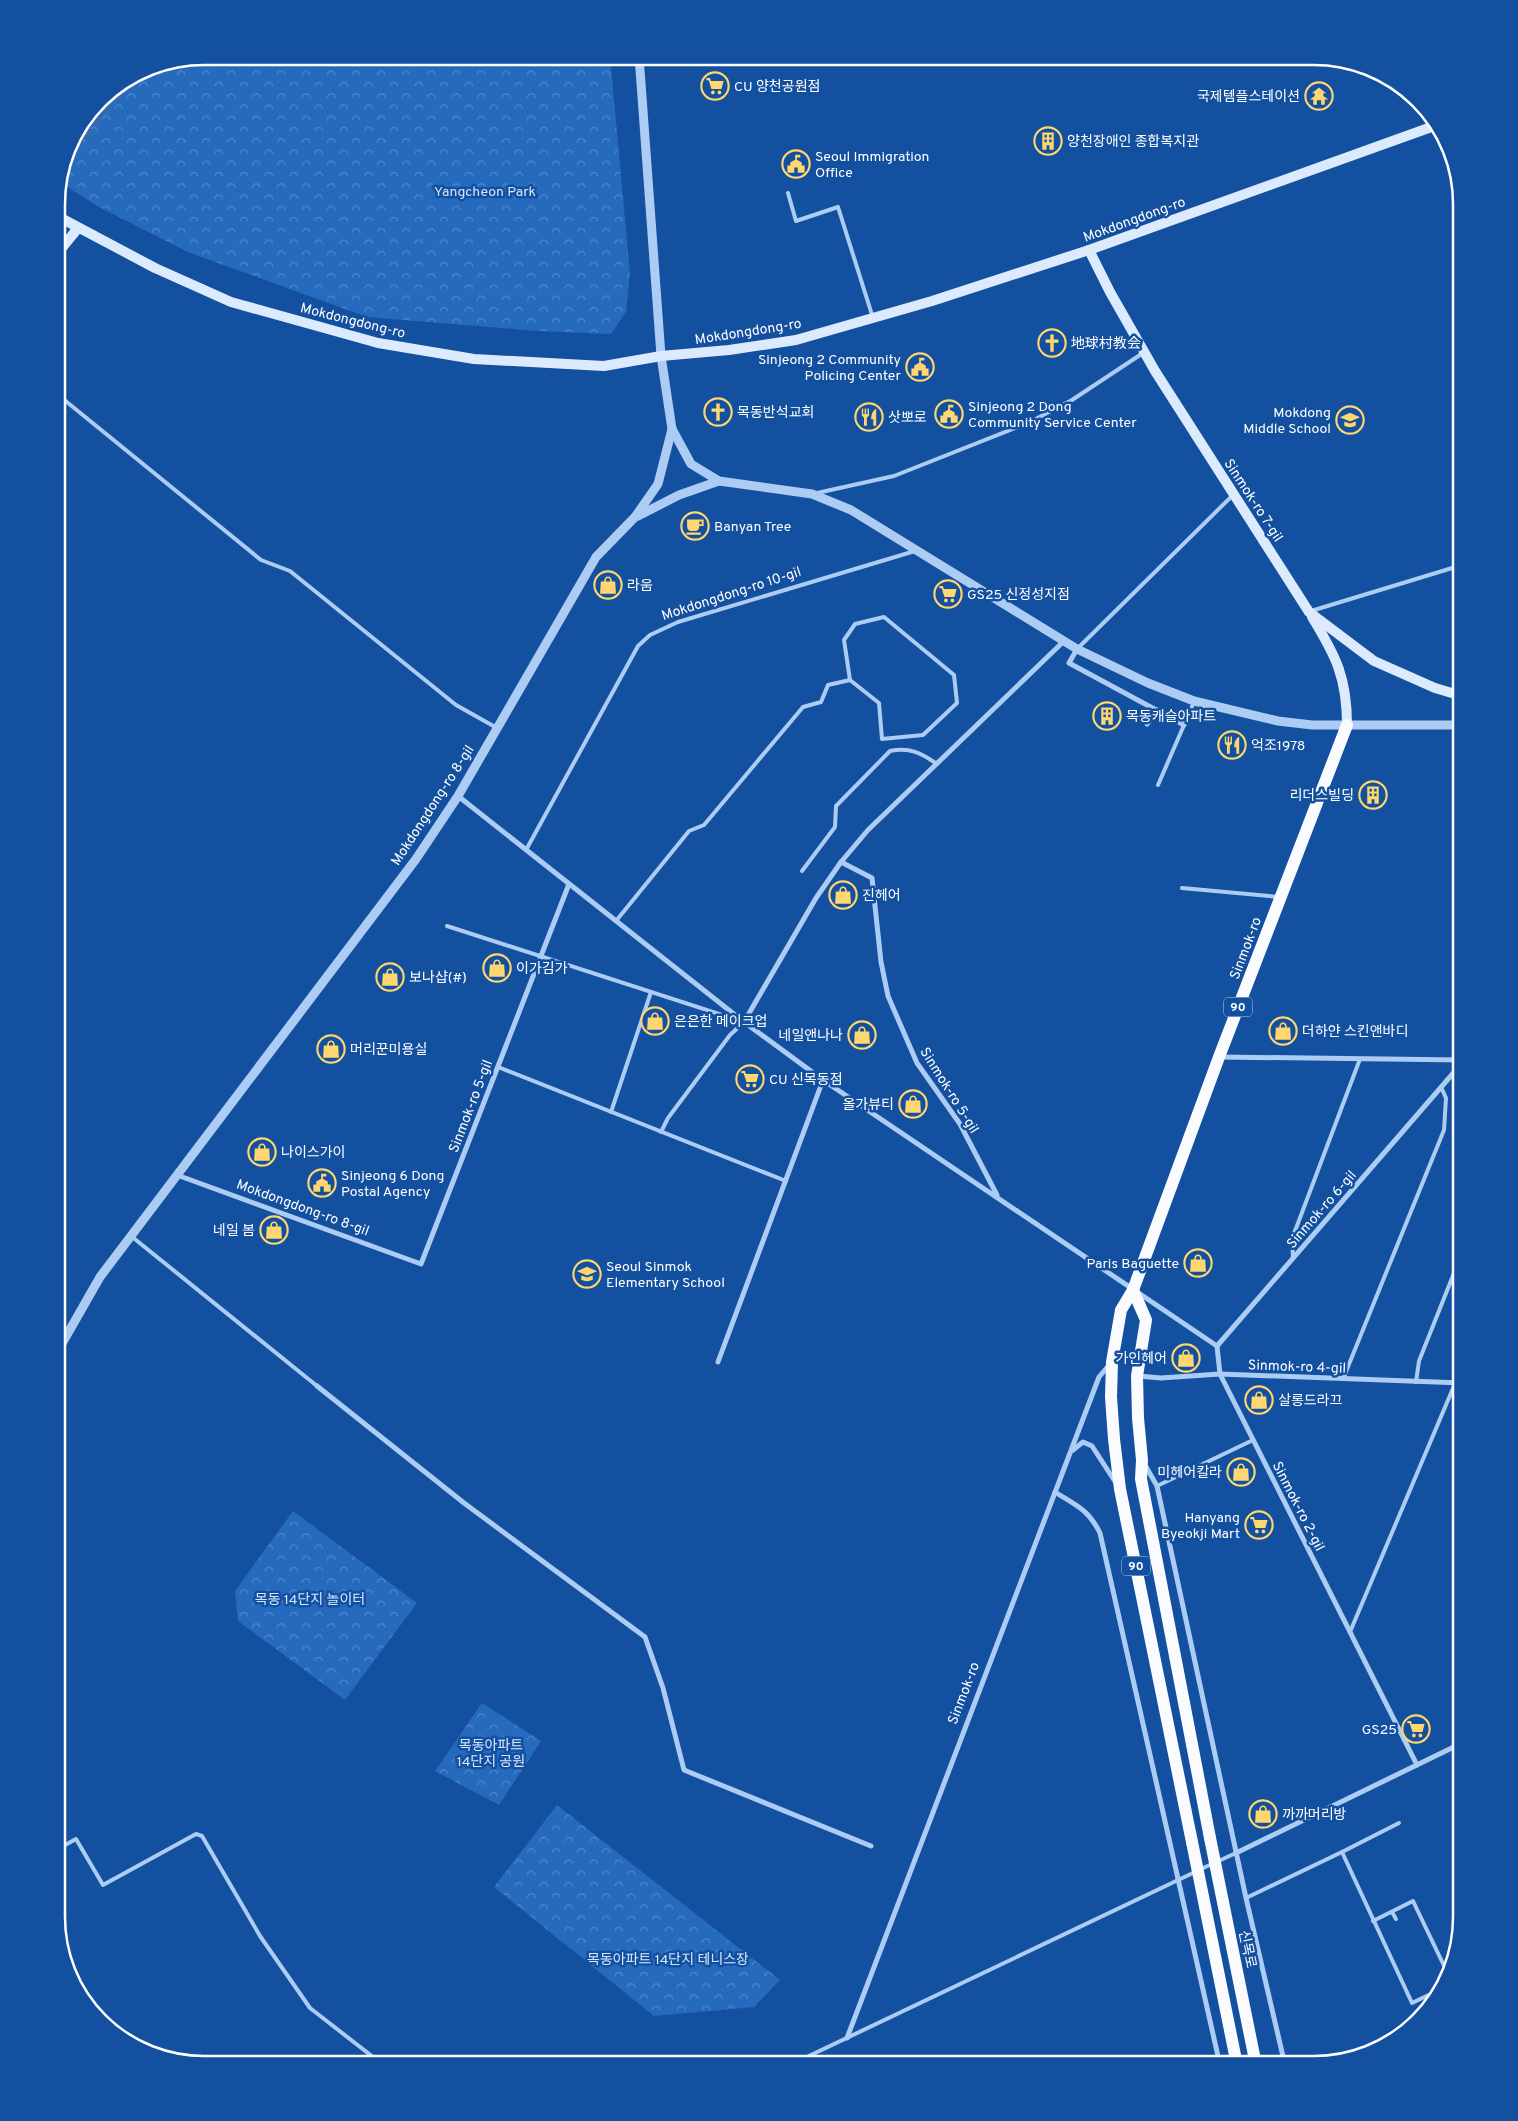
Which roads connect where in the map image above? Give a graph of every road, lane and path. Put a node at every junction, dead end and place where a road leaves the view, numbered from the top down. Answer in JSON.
{"nodes":[{"id":1,"x":640,"y":65,"type":"edge"},
{"id":2,"x":1430,"y":128,"type":"edge"},
{"id":3,"x":788,"y":193,"type":"dead end"},
{"id":4,"x":65,"y":221,"type":"edge"},
{"id":5,"x":78,"y":228,"type":"junction"},
{"id":6,"x":65,"y":244,"type":"edge"},
{"id":7,"x":1089,"y":250,"type":"junction"},
{"id":8,"x":873,"y":318,"type":"junction"},
{"id":9,"x":1144,"y":353,"type":"junction"},
{"id":10,"x":661,"y":356,"type":"junction"},
{"id":11,"x":65,"y":401,"type":"edge"},
{"id":12,"x":672,"y":429,"type":"junction"},
{"id":13,"x":719,"y":481,"type":"junction"},
{"id":14,"x":812,"y":494,"type":"junction"},
{"id":15,"x":1234,"y":494,"type":"junction"},
{"id":16,"x":635,"y":517,"type":"junction"},
{"id":17,"x":916,"y":551,"type":"junction"},
{"id":18,"x":1453,"y":568,"type":"edge"},
{"id":19,"x":1309,"y":612,"type":"junction"},
{"id":20,"x":1064,"y":641,"type":"junction"},
{"id":21,"x":1077,"y":649,"type":"junction"},
{"id":22,"x":850,"y":680,"type":"junction"},
{"id":23,"x":1453,"y":693,"type":"edge"},
{"id":24,"x":1194,"y":701,"type":"junction"},
{"id":25,"x":1157,"y":710,"type":"junction"},
{"id":26,"x":1147,"y":724,"type":"dead end"},
{"id":27,"x":1184,"y":725,"type":"junction"},
{"id":28,"x":1347,"y":725,"type":"junction"},
{"id":29,"x":1453,"y":725,"type":"edge"},
{"id":30,"x":497,"y":728,"type":"junction"},
{"id":31,"x":937,"y":764,"type":"junction"},
{"id":32,"x":1158,"y":785,"type":"dead end"},
{"id":33,"x":458,"y":796,"type":"junction"},
{"id":34,"x":526,"y":850,"type":"junction"},
{"id":35,"x":841,"y":862,"type":"junction"},
{"id":36,"x":802,"y":871,"type":"dead end"},
{"id":37,"x":569,"y":884,"type":"junction"},
{"id":38,"x":1182,"y":888,"type":"dead end"},
{"id":39,"x":1280,"y":898,"type":"junction"},
{"id":40,"x":616,"y":921,"type":"junction"},
{"id":41,"x":447,"y":926,"type":"dead end"},
{"id":42,"x":541,"y":957,"type":"junction"},
{"id":43,"x":651,"y":992,"type":"junction"},
{"id":44,"x":744,"y":1022,"type":"junction"},
{"id":45,"x":1219,"y":1057,"type":"junction"},
{"id":46,"x":1360,"y":1059,"type":"junction"},
{"id":47,"x":1453,"y":1061,"type":"edge"},
{"id":48,"x":498,"y":1067,"type":"junction"},
{"id":49,"x":1453,"y":1072,"type":"edge"},
{"id":50,"x":823,"y":1080,"type":"junction"},
{"id":51,"x":1441,"y":1087,"type":"junction"},
{"id":52,"x":612,"y":1112,"type":"junction"},
{"id":53,"x":661,"y":1132,"type":"junction"},
{"id":54,"x":177,"y":1175,"type":"junction"},
{"id":55,"x":786,"y":1181,"type":"junction"},
{"id":56,"x":998,"y":1198,"type":"junction"},
{"id":57,"x":131,"y":1236,"type":"junction"},
{"id":58,"x":1293,"y":1258,"type":"junction"},
{"id":59,"x":421,"y":1264,"type":"joint"},
{"id":60,"x":1453,"y":1276,"type":"edge"},
{"id":61,"x":1133,"y":1290,"type":"junction"},
{"id":62,"x":65,"y":1338,"type":"edge"},
{"id":63,"x":1218,"y":1346,"type":"junction"},
{"id":64,"x":718,"y":1362,"type":"dead end"},
{"id":65,"x":1112,"y":1362,"type":"junction"},
{"id":66,"x":1220,"y":1374,"type":"junction"},
{"id":67,"x":1137,"y":1376,"type":"junction"},
{"id":68,"x":1343,"y":1379,"type":"junction"},
{"id":69,"x":1416,"y":1382,"type":"junction"},
{"id":70,"x":1453,"y":1383,"type":"edge"},
{"id":71,"x":317,"y":1386,"type":"joint"},
{"id":72,"x":1453,"y":1397,"type":"edge"},
{"id":73,"x":1253,"y":1440,"type":"junction"},
{"id":74,"x":1071,"y":1452,"type":"junction"},
{"id":75,"x":1142,"y":1460,"type":"junction"},
{"id":76,"x":1158,"y":1486,"type":"junction"},
{"id":77,"x":1120,"y":1489,"type":"junction"},
{"id":78,"x":1055,"y":1492,"type":"junction"},
{"id":79,"x":1350,"y":1632,"type":"junction"},
{"id":80,"x":1453,"y":1747,"type":"edge"},
{"id":81,"x":1417,"y":1765,"type":"junction"},
{"id":82,"x":1399,"y":1824,"type":"dead end"},
{"id":83,"x":65,"y":1845,"type":"edge"},
{"id":84,"x":871,"y":1846,"type":"dead end"},
{"id":85,"x":1342,"y":1852,"type":"junction"},
{"id":86,"x":1236,"y":1853,"type":"junction"},
{"id":87,"x":1178,"y":1880,"type":"junction"},
{"id":88,"x":1246,"y":1898,"type":"junction"},
{"id":89,"x":1392,"y":1912,"type":"junction"},
{"id":90,"x":1396,"y":1919,"type":"dead end"},
{"id":91,"x":1373,"y":1921,"type":"junction"},
{"id":92,"x":1444,"y":1965,"type":"edge"},
{"id":93,"x":1429,"y":1995,"type":"edge"},
{"id":94,"x":847,"y":2038,"type":"junction"},
{"id":95,"x":372,"y":2056,"type":"edge"},
{"id":96,"x":809,"y":2056,"type":"edge"},
{"id":97,"x":1218,"y":2056,"type":"edge"},
{"id":98,"x":1235,"y":2056,"type":"edge"},
{"id":99,"x":1254,"y":2056,"type":"edge"},
{"id":100,"x":1283,"y":2056,"type":"edge"}],
"edges":[{"from":1,"to":10,"type":"street"},
{"from":2,"to":7,"type":"main road","name":"Mokdongdong-ro"},
{"from":3,"to":8,"type":"lane"},
{"from":4,"to":5,"type":"main road","name":"Mokdongdong-ro"},
{"from":5,"to":6,"type":"main road"},
{"from":5,"to":10,"type":"main road","name":"Mokdongdong-ro"},
{"from":7,"to":8,"type":"main road","name":"Mokdongdong-ro"},
{"from":7,"to":9,"type":"main road","name":"Sinmok-ro 7-gil"},
{"from":8,"to":10,"type":"main road","name":"Mokdongdong-ro"},
{"from":9,"to":14,"type":"lane"},
{"from":9,"to":15,"type":"main road","name":"Sinmok-ro 7-gil"},
{"from":10,"to":12,"type":"street"},
{"from":11,"to":30,"type":"lane"},
{"from":12,"to":13,"type":"street"},
{"from":12,"to":16,"type":"street","name":"Mokdongdong-ro 8-gil"},
{"from":13,"to":14,"type":"street"},
{"from":13,"to":16,"type":"street"},
{"from":14,"to":17,"type":"street"},
{"from":15,"to":19,"type":"main road","name":"Sinmok-ro 7-gil"},
{"from":15,"to":21,"type":"lane"},
{"from":16,"to":30,"type":"street","name":"Mokdongdong-ro 8-gil"},
{"from":17,"to":20,"type":"street"},
{"from":17,"to":34,"type":"lane","name":"Mokdongdong-ro 10-gil"},
{"from":18,"to":19,"type":"lane"},
{"from":19,"to":23,"type":"main road","name":"Sinmok-ro 7-gil"},
{"from":19,"to":28,"type":"main road"},
{"from":20,"to":21,"type":"street"},
{"from":20,"to":31,"type":"street"},
{"from":21,"to":24,"type":"street"},
{"from":21,"to":25,"type":"street"},
{"from":22,"to":22,"type":"lane"},
{"from":22,"to":40,"type":"lane"},
{"from":24,"to":27,"type":"lane"},
{"from":24,"to":28,"type":"street"},
{"from":25,"to":26,"type":"street"},
{"from":25,"to":27,"type":"street"},
{"from":27,"to":32,"type":"lane"},
{"from":28,"to":29,"type":"street"},
{"from":28,"to":39,"type":"main road","name":"Sinmok-ro","number":"90"},
{"from":30,"to":33,"type":"street","name":"Mokdongdong-ro 8-gil"},
{"from":31,"to":35,"type":"street"},
{"from":31,"to":36,"type":"lane"},
{"from":33,"to":34,"type":"street","name":"Sinmok-ro 5-gil"},
{"from":33,"to":54,"type":"street","name":"Mokdongdong-ro 8-gil"},
{"from":34,"to":37,"type":"street","name":"Sinmok-ro 5-gil"},
{"from":35,"to":44,"type":"street"},
{"from":35,"to":56,"type":"street","name":"Sinmok-ro 5-gil"},
{"from":37,"to":40,"type":"street","name":"Sinmok-ro 5-gil"},
{"from":37,"to":42,"type":"street","name":"Sinmok-ro 5-gil"},
{"from":38,"to":39,"type":"lane"},
{"from":39,"to":45,"type":"main road","name":"Sinmok-ro","number":"90"},
{"from":40,"to":44,"type":"street","name":"Sinmok-ro 5-gil"},
{"from":41,"to":42,"type":"lane"},
{"from":42,"to":43,"type":"lane","name":"Sinmok-ro 5-gil"},
{"from":42,"to":48,"type":"street","name":"Sinmok-ro 5-gil"},
{"from":43,"to":44,"type":"lane","name":"Sinmok-ro 5-gil"},
{"from":43,"to":52,"type":"lane"},
{"from":44,"to":50,"type":"street","name":"Sinmok-ro 5-gil"},
{"from":44,"to":53,"type":"lane"},
{"from":45,"to":46,"type":"street","name":"Sinmok-ro 6-gil"},
{"from":45,"to":61,"type":"main road","name":"Sinmok-ro","number":"90"},
{"from":46,"to":47,"type":"street","name":"Sinmok-ro 6-gil"},
{"from":46,"to":58,"type":"lane"},
{"from":48,"to":52,"type":"lane"},
{"from":48,"to":59,"type":"street","name":"Sinmok-ro 5-gil"},
{"from":49,"to":51,"type":"street","name":"Sinmok-ro 6-gil"},
{"from":50,"to":55,"type":"street"},
{"from":50,"to":56,"type":"street","name":"Sinmok-ro 5-gil"},
{"from":51,"to":58,"type":"street","name":"Sinmok-ro 6-gil"},
{"from":51,"to":68,"type":"lane"},
{"from":52,"to":53,"type":"lane"},
{"from":53,"to":55,"type":"lane"},
{"from":54,"to":57,"type":"street","name":"Mokdongdong-ro 8-gil"},
{"from":54,"to":59,"type":"street","name":"Mokdongdong-ro 8-gil"},
{"from":55,"to":64,"type":"street"},
{"from":56,"to":61,"type":"street","name":"Sinmok-ro 5-gil"},
{"from":57,"to":62,"type":"street","name":"Mokdongdong-ro 8-gil"},
{"from":57,"to":71,"type":"lane"},
{"from":58,"to":63,"type":"street","name":"Sinmok-ro 6-gil"},
{"from":60,"to":69,"type":"lane"},
{"from":61,"to":63,"type":"street"},
{"from":61,"to":65,"type":"main road","name":"Sinmok-ro","number":"90"},
{"from":61,"to":67,"type":"main road","number":"90"},
{"from":63,"to":66,"type":"street","name":"Sinmok-ro 2-gil"},
{"from":65,"to":74,"type":"street","name":"Sinmok-ro"},
{"from":65,"to":77,"type":"main road","name":"Sinmok-ro","number":"90"},
{"from":66,"to":67,"type":"street","name":"Sinmok-ro 4-gil"},
{"from":66,"to":68,"type":"street","name":"Sinmok-ro 4-gil"},
{"from":66,"to":73,"type":"street","name":"Sinmok-ro 2-gil"},
{"from":67,"to":75,"type":"main road","number":"90"},
{"from":68,"to":69,"type":"street","name":"Sinmok-ro 4-gil"},
{"from":69,"to":70,"type":"street","name":"Sinmok-ro 4-gil"},
{"from":71,"to":84,"type":"street"},
{"from":72,"to":79,"type":"lane"},
{"from":73,"to":76,"type":"lane"},
{"from":73,"to":79,"type":"street","name":"Sinmok-ro 2-gil"},
{"from":74,"to":77,"type":"street"},
{"from":74,"to":78,"type":"street","name":"Sinmok-ro"},
{"from":75,"to":76,"type":"street"},
{"from":75,"to":99,"type":"main road","name":"신목로","number":"90","bridge":true},
{"from":76,"to":86,"type":"street"},
{"from":77,"to":98,"type":"main road","name":"Sinmok-ro","number":"90","bridge":true},
{"from":78,"to":87,"type":"street"},
{"from":78,"to":94,"type":"street","name":"Sinmok-ro"},
{"from":79,"to":81,"type":"street","name":"Sinmok-ro 2-gil"},
{"from":80,"to":81,"type":"street"},
{"from":81,"to":86,"type":"street"},
{"from":82,"to":85,"type":"lane"},
{"from":83,"to":95,"type":"lane"},
{"from":85,"to":88,"type":"lane"},
{"from":85,"to":91,"type":"lane"},
{"from":86,"to":87,"type":"lane"},
{"from":86,"to":88,"type":"street"},
{"from":87,"to":94,"type":"lane"},
{"from":87,"to":97,"type":"street"},
{"from":88,"to":100,"type":"street"},
{"from":89,"to":90,"type":"lane"},
{"from":89,"to":91,"type":"lane"},
{"from":89,"to":92,"type":"lane"},
{"from":91,"to":93,"type":"lane"},
{"from":94,"to":96,"type":"lane"}]}
